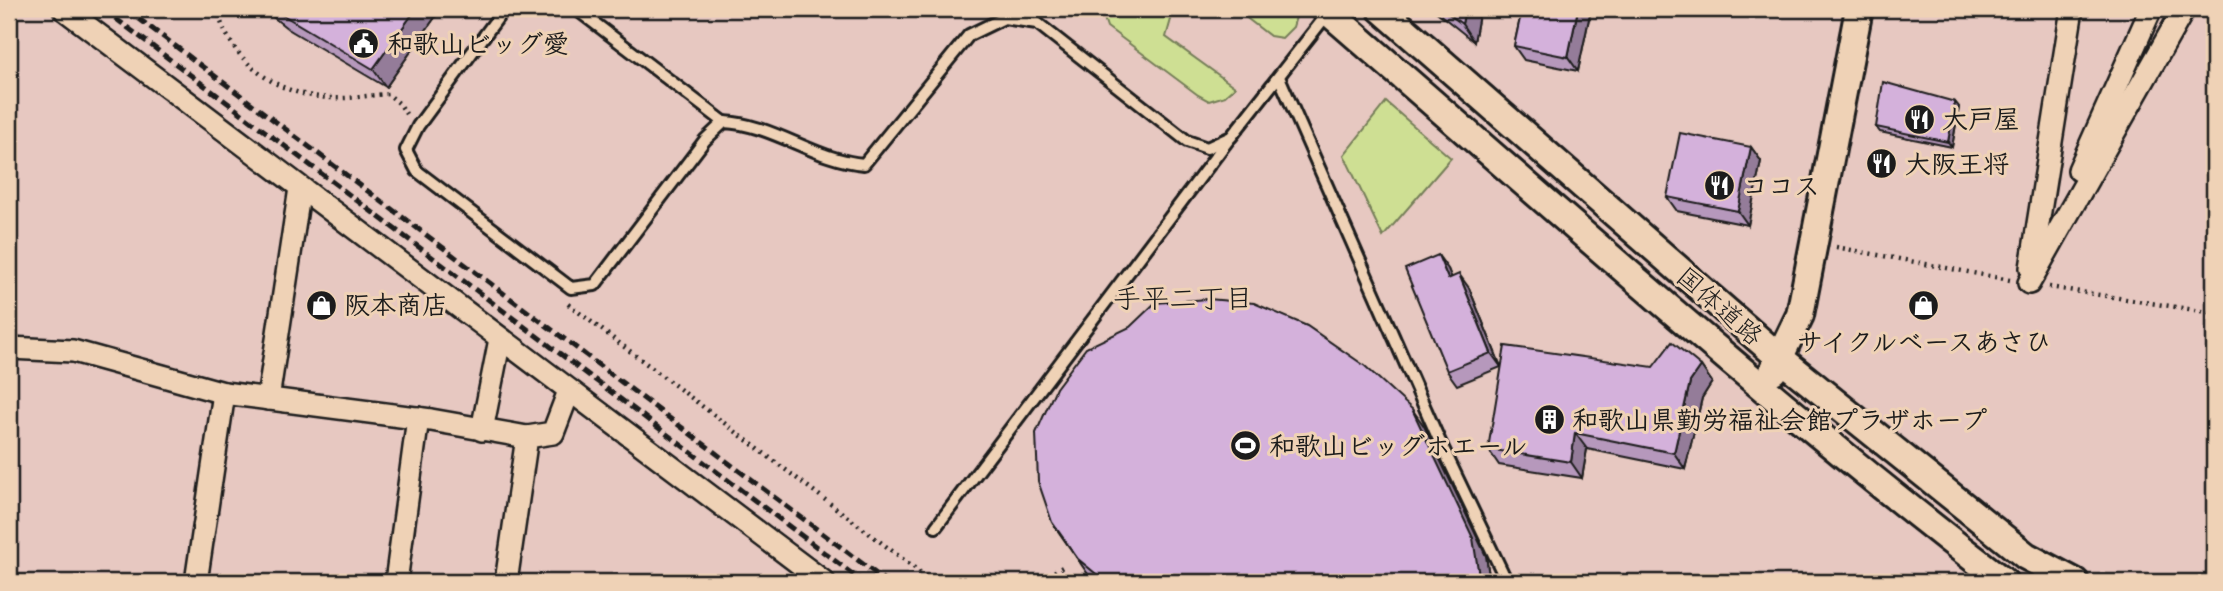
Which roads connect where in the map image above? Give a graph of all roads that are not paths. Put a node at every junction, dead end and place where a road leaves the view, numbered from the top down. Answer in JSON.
{"nodes":[{"id":1,"x":64,"y":9,"type":"edge"},
{"id":2,"x":504,"y":9,"type":"edge"},
{"id":3,"x":576,"y":9,"type":"edge"},
{"id":4,"x":1381,"y":9,"type":"edge"},
{"id":5,"x":1860,"y":9,"type":"edge"},
{"id":6,"x":2072,"y":9,"type":"edge"},
{"id":7,"x":2151,"y":9,"type":"edge"},
{"id":8,"x":2184,"y":9,"type":"edge"},
{"id":9,"x":1329,"y":10,"type":"edge"},
{"id":10,"x":1279,"y":77,"type":"junction"},
{"id":11,"x":724,"y":122,"type":"junction"},
{"id":12,"x":1231,"y":137,"type":"junction"},
{"id":13,"x":300,"y":188,"type":"junction"},
{"id":14,"x":2029,"y":284,"type":"junction"},
{"id":15,"x":500,"y":339,"type":"junction"},
{"id":16,"x":9,"y":348,"type":"edge"},
{"id":17,"x":1781,"y":359,"type":"junction"},
{"id":18,"x":1762,"y":387,"type":"junction"},
{"id":19,"x":569,"y":391,"type":"junction"},
{"id":20,"x":224,"y":393,"type":"junction"},
{"id":21,"x":268,"y":398,"type":"junction"},
{"id":22,"x":418,"y":418,"type":"junction"},
{"id":23,"x":482,"y":430,"type":"junction"},
{"id":24,"x":527,"y":437,"type":"junction"},
{"id":25,"x":936,"y":527,"type":"dead end"},
{"id":26,"x":196,"y":582,"type":"edge"},
{"id":27,"x":396,"y":582,"type":"edge"},
{"id":28,"x":506,"y":582,"type":"edge"},
{"id":29,"x":824,"y":582,"type":"edge"},
{"id":30,"x":1507,"y":582,"type":"edge"},
{"id":31,"x":2004,"y":582,"type":"edge"},
{"id":32,"x":2075,"y":582,"type":"edge"}],
"edges":[{"from":1,"to":13,"type":"street"},
{"from":2,"to":11,"type":"lane"},
{"from":3,"to":11,"type":"lane"},
{"from":4,"to":17,"type":"street","name":"国体道路"},
{"from":5,"to":17,"type":"street"},
{"from":6,"to":14,"type":"street"},
{"from":7,"to":14,"type":"street"},
{"from":8,"to":14,"type":"street"},
{"from":9,"to":10,"type":"lane"},
{"from":9,"to":18,"type":"street","name":"国体道路"},
{"from":10,"to":12,"type":"lane"},
{"from":10,"to":30,"type":"lane"},
{"from":11,"to":12,"type":"lane"},
{"from":12,"to":25,"type":"lane"},
{"from":13,"to":15,"type":"street"},
{"from":13,"to":21,"type":"street"},
{"from":15,"to":19,"type":"street"},
{"from":15,"to":23,"type":"street"},
{"from":16,"to":20,"type":"street"},
{"from":17,"to":18,"type":"street"},
{"from":17,"to":32,"type":"street","name":"国体道路"},
{"from":18,"to":31,"type":"street","name":"国体道路"},
{"from":19,"to":24,"type":"street"},
{"from":19,"to":29,"type":"street"},
{"from":20,"to":21,"type":"street"},
{"from":20,"to":26,"type":"street"},
{"from":21,"to":22,"type":"street"},
{"from":22,"to":23,"type":"street"},
{"from":22,"to":27,"type":"street"},
{"from":23,"to":24,"type":"street"},
{"from":24,"to":28,"type":"street"}]}
